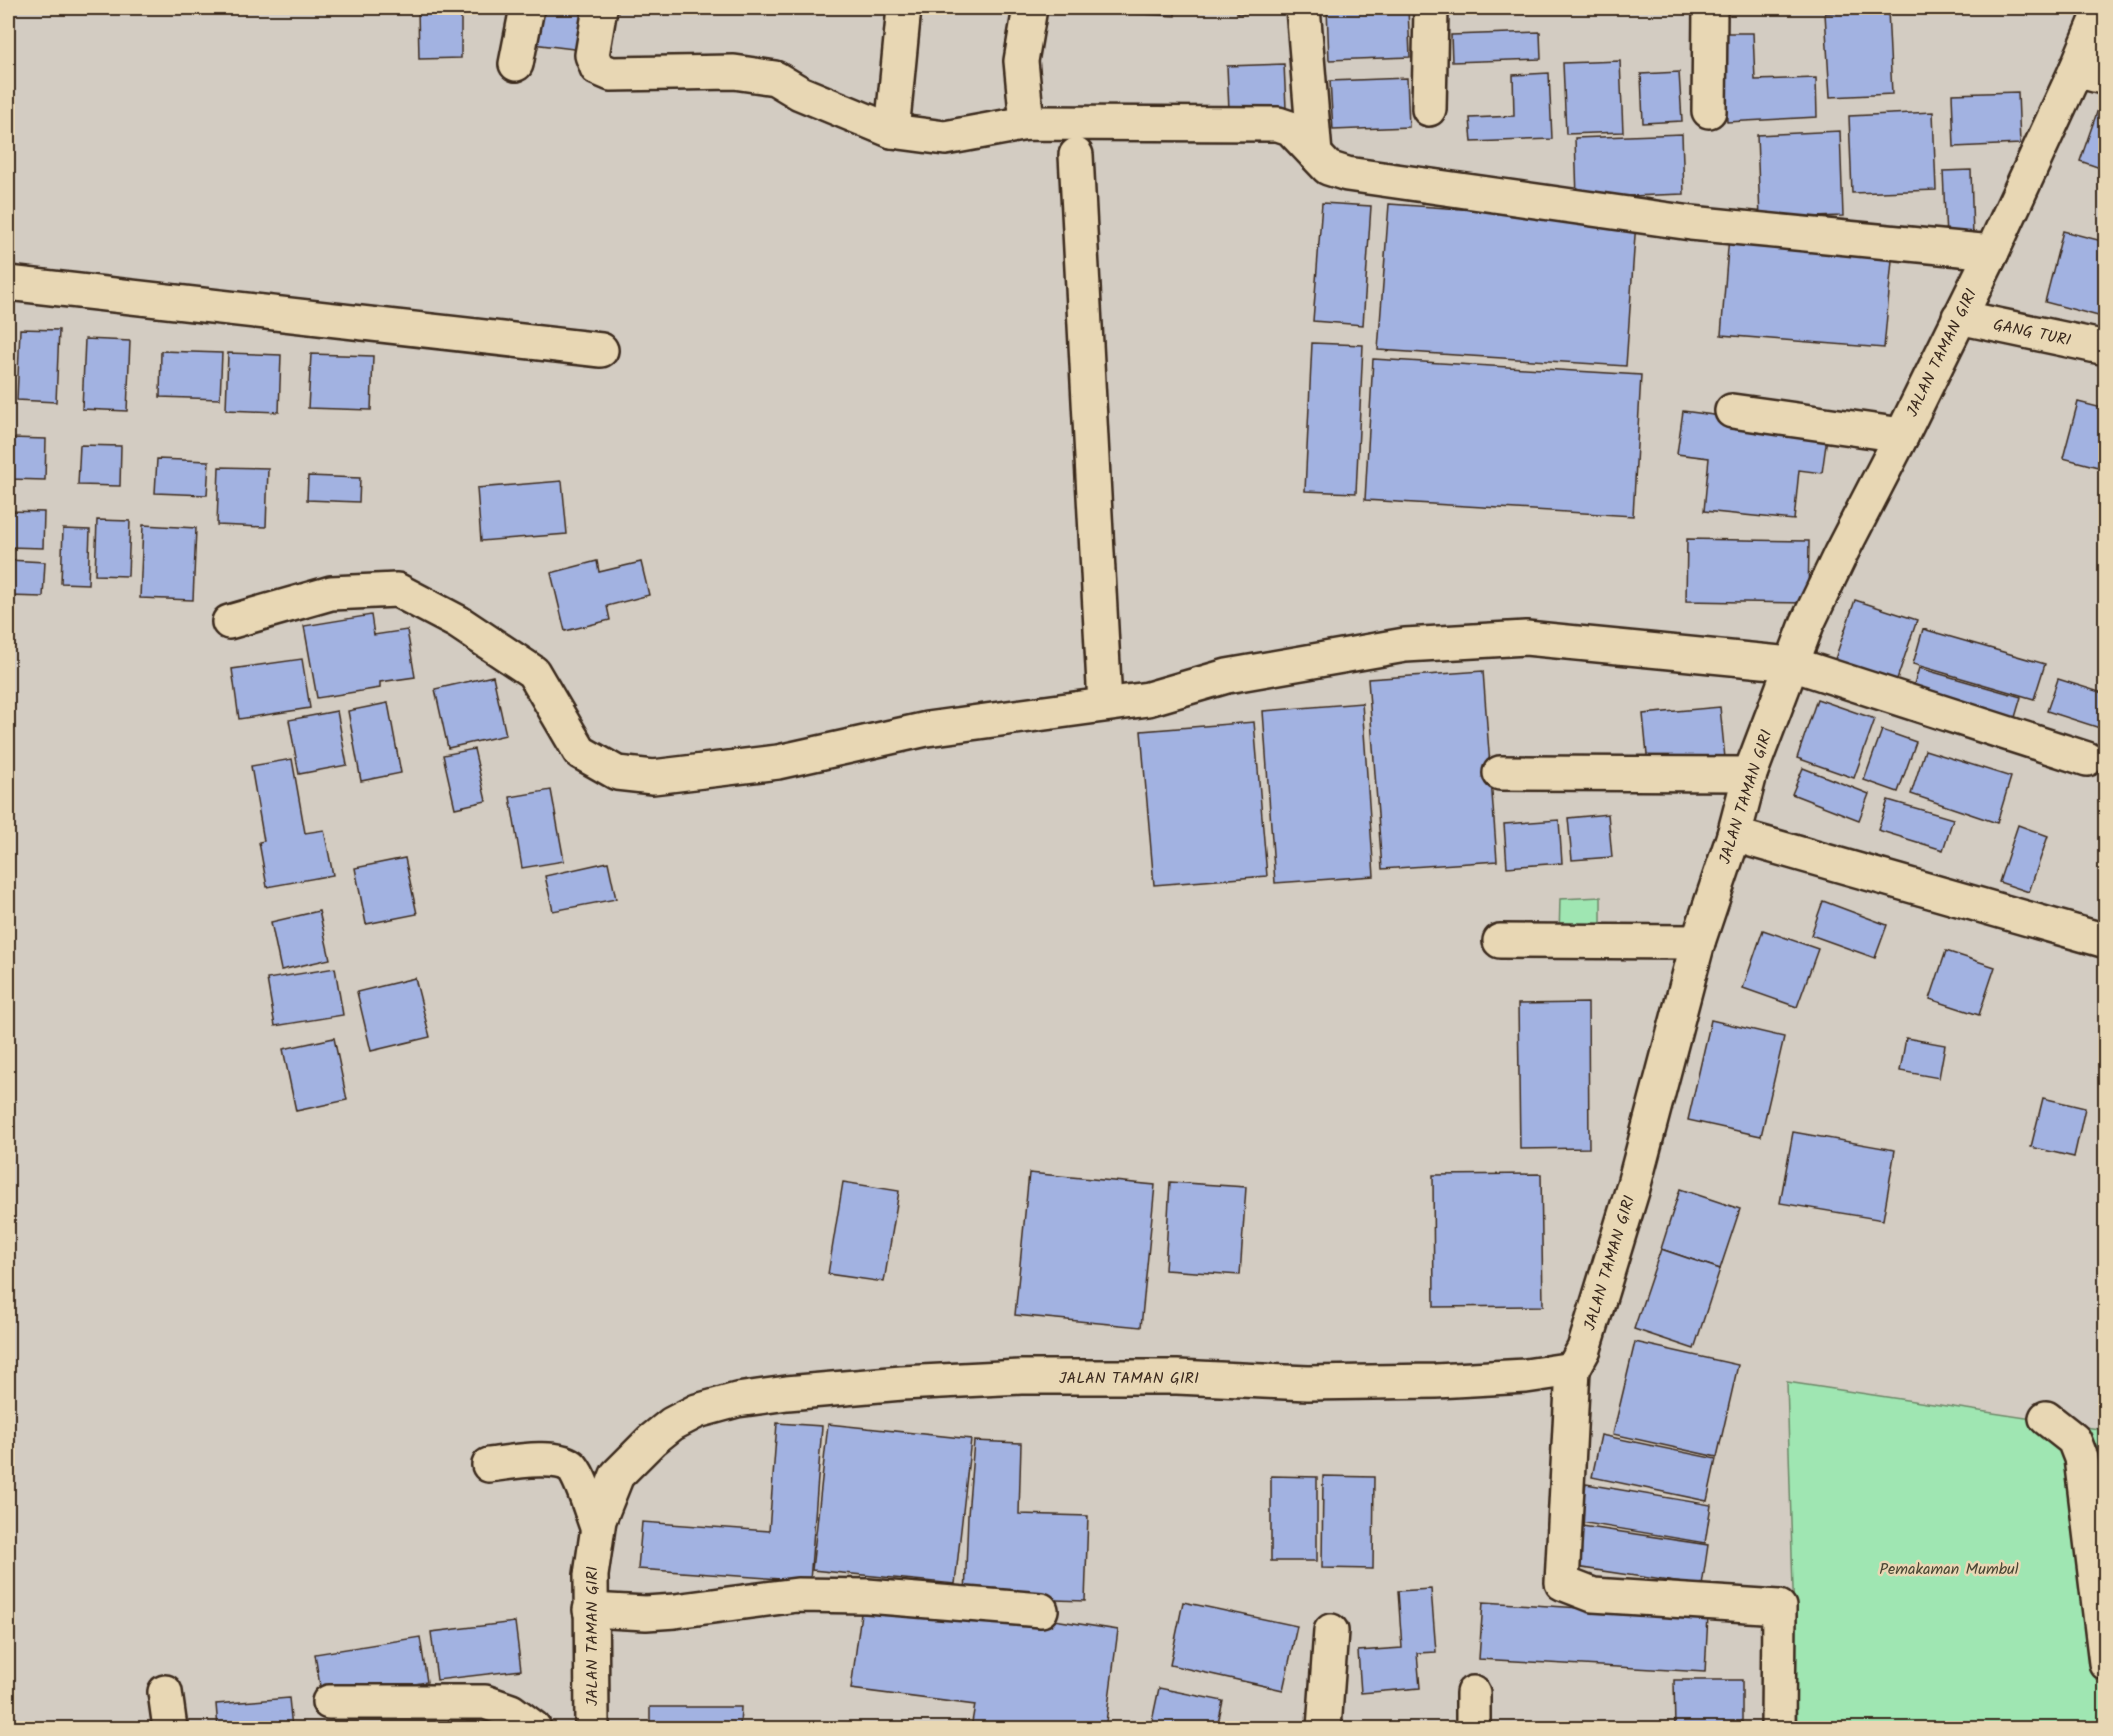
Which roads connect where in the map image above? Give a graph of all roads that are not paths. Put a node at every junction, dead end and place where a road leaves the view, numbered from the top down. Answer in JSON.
{"nodes":[{"id":1,"x":527,"y":8,"type":"edge"},
{"id":2,"x":600,"y":8,"type":"edge"},
{"id":3,"x":904,"y":8,"type":"edge"},
{"id":4,"x":1030,"y":8,"type":"edge"},
{"id":5,"x":1303,"y":8,"type":"edge"},
{"id":6,"x":1431,"y":8,"type":"edge"},
{"id":7,"x":1710,"y":8,"type":"edge"},
{"id":8,"x":2102,"y":8,"type":"edge"},
{"id":9,"x":516,"y":64,"type":"dead end"},
{"id":10,"x":2091,"y":74,"type":"edge"},
{"id":11,"x":1429,"y":109,"type":"dead end"},
{"id":12,"x":1709,"y":111,"type":"dead end"},
{"id":13,"x":1027,"y":123,"type":"junction"},
{"id":14,"x":892,"y":131,"type":"junction"},
{"id":15,"x":1315,"y":154,"type":"junction"},
{"id":16,"x":1076,"y":156,"type":"dead end"},
{"id":17,"x":1992,"y":252,"type":"junction"},
{"id":18,"x":8,"y":283,"type":"edge"},
{"id":19,"x":1959,"y":317,"type":"junction"},
{"id":20,"x":2106,"y":348,"type":"edge"},
{"id":21,"x":601,"y":350,"type":"dead end"},
{"id":22,"x":1731,"y":411,"type":"dead end"},
{"id":23,"x":1902,"y":435,"type":"junction"},
{"id":24,"x":229,"y":622,"type":"dead end"},
{"id":25,"x":1792,"y":664,"type":"junction"},
{"id":26,"x":1105,"y":704,"type":"junction"},
{"id":27,"x":2087,"y":759,"type":"dead end"},
{"id":28,"x":1500,"y":773,"type":"dead end"},
{"id":29,"x":1750,"y":774,"type":"junction"},
{"id":30,"x":1734,"y":835,"type":"junction"},
{"id":31,"x":1500,"y":941,"type":"dead end"},
{"id":32,"x":2106,"y":941,"type":"edge"},
{"id":33,"x":1698,"y":942,"type":"junction"},
{"id":34,"x":1573,"y":1369,"type":"junction"},
{"id":35,"x":2046,"y":1418,"type":"dead end"},
{"id":36,"x":489,"y":1465,"type":"dead end"},
{"id":37,"x":597,"y":1527,"type":"junction"},
{"id":38,"x":590,"y":1610,"type":"junction"},
{"id":39,"x":1041,"y":1610,"type":"dead end"},
{"id":40,"x":1331,"y":1631,"type":"dead end"},
{"id":41,"x":2106,"y":1663,"type":"edge"},
{"id":42,"x":165,"y":1692,"type":"dead end"},
{"id":43,"x":1473,"y":1693,"type":"dead end"},
{"id":44,"x":329,"y":1702,"type":"dead end"},
{"id":45,"x":170,"y":1728,"type":"edge"},
{"id":46,"x":534,"y":1728,"type":"edge"},
{"id":47,"x":592,"y":1728,"type":"edge"},
{"id":48,"x":1324,"y":1728,"type":"edge"},
{"id":49,"x":1473,"y":1728,"type":"edge"},
{"id":50,"x":1778,"y":1728,"type":"edge"}],
"edges":[{"from":1,"to":9,"type":"street"},
{"from":2,"to":14,"type":"street"},
{"from":3,"to":14,"type":"street"},
{"from":4,"to":13,"type":"street"},
{"from":5,"to":15,"type":"street"},
{"from":6,"to":11,"type":"street"},
{"from":7,"to":12,"type":"street"},
{"from":8,"to":10,"type":"street","name":"JALAN TAMAN GIRI"},
{"from":10,"to":17,"type":"street","name":"JALAN TAMAN GIRI"},
{"from":13,"to":14,"type":"street"},
{"from":13,"to":15,"type":"street"},
{"from":15,"to":17,"type":"street"},
{"from":16,"to":26,"type":"street"},
{"from":17,"to":19,"type":"street","name":"JALAN TAMAN GIRI"},
{"from":18,"to":21,"type":"street"},
{"from":19,"to":20,"type":"street","name":"GANG TURI"},
{"from":19,"to":23,"type":"street","name":"JALAN TAMAN GIRI"},
{"from":22,"to":23,"type":"street"},
{"from":23,"to":25,"type":"street","name":"JALAN TAMAN GIRI"},
{"from":24,"to":26,"type":"street"},
{"from":25,"to":26,"type":"street"},
{"from":25,"to":27,"type":"street"},
{"from":25,"to":29,"type":"street","name":"JALAN TAMAN GIRI"},
{"from":28,"to":29,"type":"street"},
{"from":29,"to":30,"type":"street","name":"JALAN TAMAN GIRI"},
{"from":30,"to":32,"type":"street"},
{"from":30,"to":33,"type":"street","name":"JALAN TAMAN GIRI"},
{"from":31,"to":33,"type":"street"},
{"from":33,"to":34,"type":"street","name":"JALAN TAMAN GIRI"},
{"from":34,"to":37,"type":"street","name":"JALAN TAMAN GIRI"},
{"from":34,"to":50,"type":"street"},
{"from":35,"to":41,"type":"street"},
{"from":36,"to":37,"type":"street"},
{"from":37,"to":38,"type":"street","name":"JALAN TAMAN GIRI"},
{"from":38,"to":39,"type":"street"},
{"from":38,"to":47,"type":"street","name":"JALAN TAMAN GIRI"},
{"from":40,"to":48,"type":"street"},
{"from":42,"to":45,"type":"street"},
{"from":43,"to":49,"type":"street"},
{"from":44,"to":46,"type":"street"}]}
